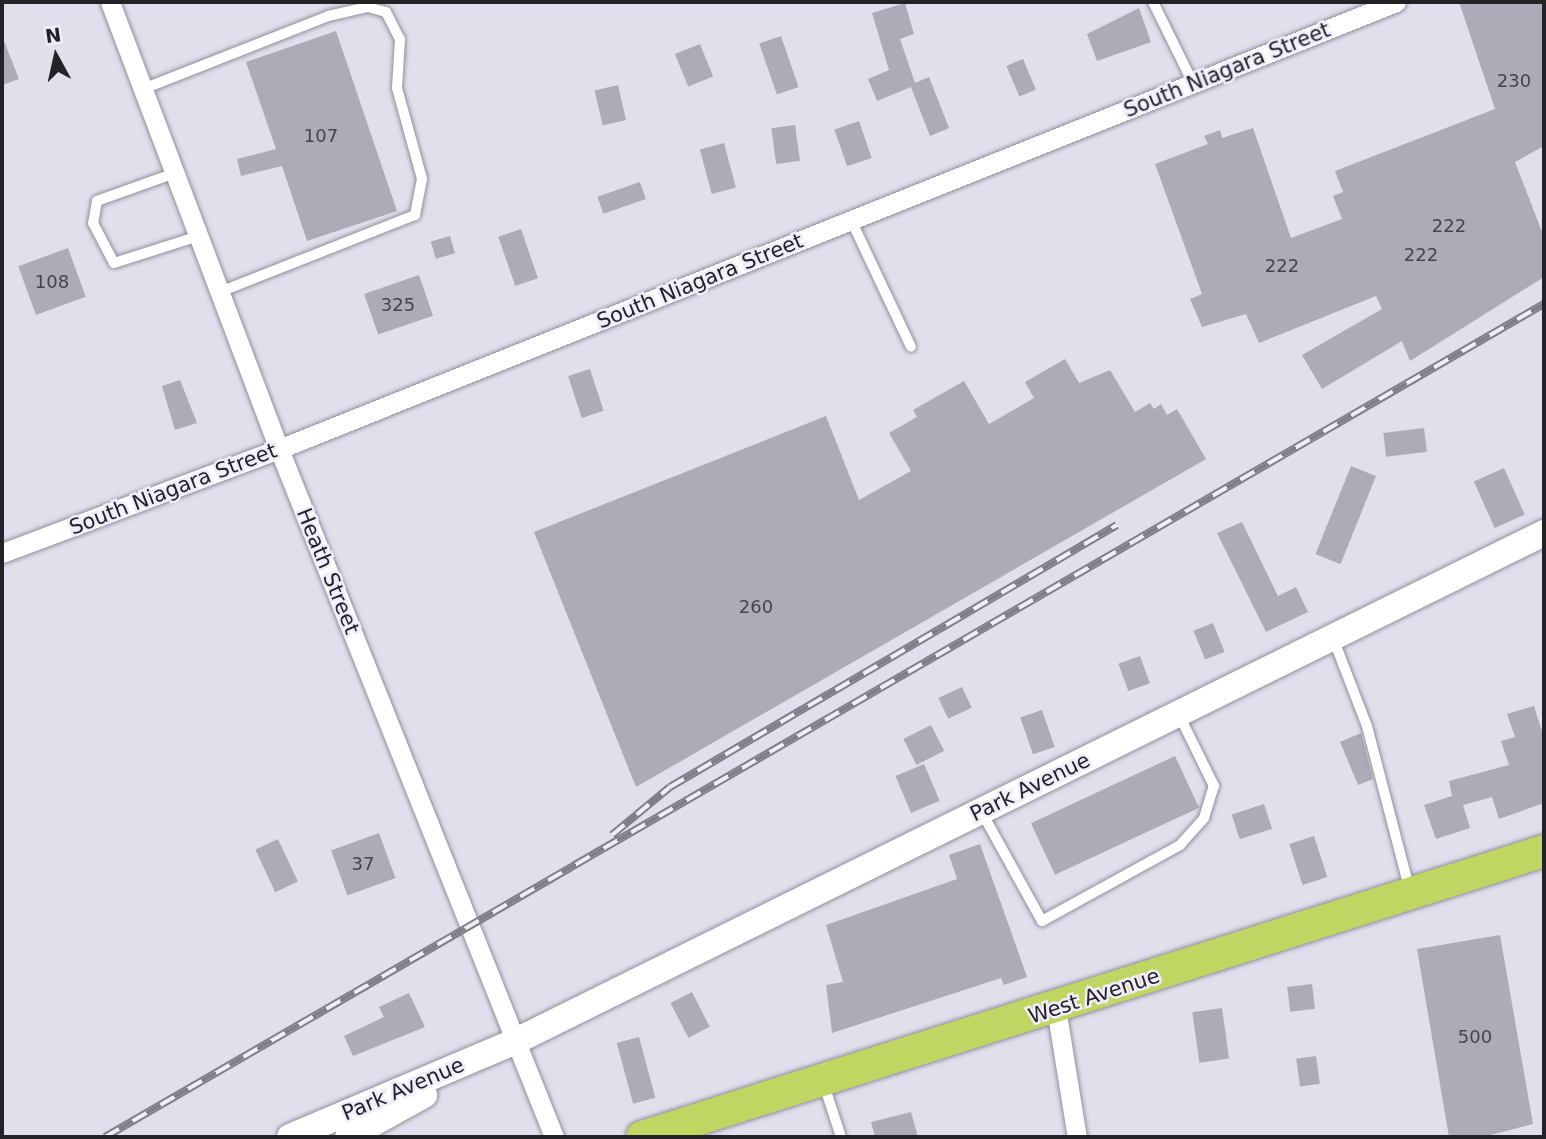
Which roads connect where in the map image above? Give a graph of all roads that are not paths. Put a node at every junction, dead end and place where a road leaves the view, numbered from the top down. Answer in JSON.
{"nodes":[{"id":1,"x":110,"y":2,"type":"edge"},
{"id":2,"x":1153,"y":2,"type":"edge"},
{"id":3,"x":1396,"y":2,"type":"edge"},
{"id":4,"x":1194,"y":83,"type":"junction"},
{"id":5,"x":143,"y":89,"type":"junction"},
{"id":6,"x":175,"y":173,"type":"junction"},
{"id":7,"x":851,"y":220,"type":"junction"},
{"id":8,"x":198,"y":236,"type":"junction"},
{"id":9,"x":220,"y":292,"type":"junction"},
{"id":10,"x":911,"y":347,"type":"dead end"},
{"id":11,"x":279,"y":449,"type":"junction"},
{"id":12,"x":1544,"y":533,"type":"edge"},
{"id":13,"x":2,"y":554,"type":"edge"},
{"id":14,"x":1333,"y":637,"type":"junction"},
{"id":15,"x":1178,"y":713,"type":"junction"},
{"id":16,"x":981,"y":811,"type":"junction"},
{"id":17,"x":1544,"y":851,"type":"edge"},
{"id":18,"x":1410,"y":894,"type":"junction"},
{"id":19,"x":1056,"y":1008,"type":"junction"},
{"id":20,"x":516,"y":1041,"type":"junction"},
{"id":21,"x":823,"y":1081,"type":"junction"},
{"id":22,"x":290,"y":1137,"type":"edge"},
{"id":23,"x":348,"y":1137,"type":"edge"},
{"id":24,"x":554,"y":1137,"type":"edge"},
{"id":25,"x":642,"y":1137,"type":"edge"},
{"id":26,"x":841,"y":1137,"type":"edge"},
{"id":27,"x":1077,"y":1137,"type":"edge"}],
"edges":[{"from":1,"to":5,"type":"street","name":"Heath Street"},
{"from":2,"to":4,"type":"lane"},
{"from":3,"to":4,"type":"street","name":"South Niagara Street"},
{"from":4,"to":7,"type":"street","name":"South Niagara Street"},
{"from":5,"to":6,"type":"street","name":"Heath Street"},
{"from":5,"to":9,"type":"lane"},
{"from":6,"to":8,"type":"street","name":"Heath Street"},
{"from":6,"to":8,"type":"lane"},
{"from":7,"to":10,"type":"lane"},
{"from":7,"to":11,"type":"street","name":"South Niagara Street"},
{"from":8,"to":9,"type":"street","name":"Heath Street"},
{"from":9,"to":11,"type":"street","name":"Heath Street"},
{"from":11,"to":13,"type":"street","name":"South Niagara Street"},
{"from":11,"to":20,"type":"street","name":"Heath Street"},
{"from":12,"to":14,"type":"main road","name":"Park Avenue"},
{"from":14,"to":15,"type":"main road","name":"Park Avenue"},
{"from":14,"to":18,"type":"lane"},
{"from":15,"to":16,"type":"main road","name":"Park Avenue"},
{"from":15,"to":16,"type":"lane"},
{"from":16,"to":20,"type":"main road","name":"Park Avenue"},
{"from":17,"to":18,"type":"highway","name":"West Avenue"},
{"from":18,"to":19,"type":"highway","name":"West Avenue"},
{"from":19,"to":21,"type":"highway","name":"West Avenue"},
{"from":19,"to":27,"type":"street"},
{"from":20,"to":22,"type":"main road","name":"Park Avenue"},
{"from":20,"to":23,"type":"main road","name":"Park Avenue"},
{"from":20,"to":24,"type":"street","name":"Heath Street"},
{"from":21,"to":25,"type":"highway","name":"West Avenue"},
{"from":21,"to":26,"type":"lane"}]}
